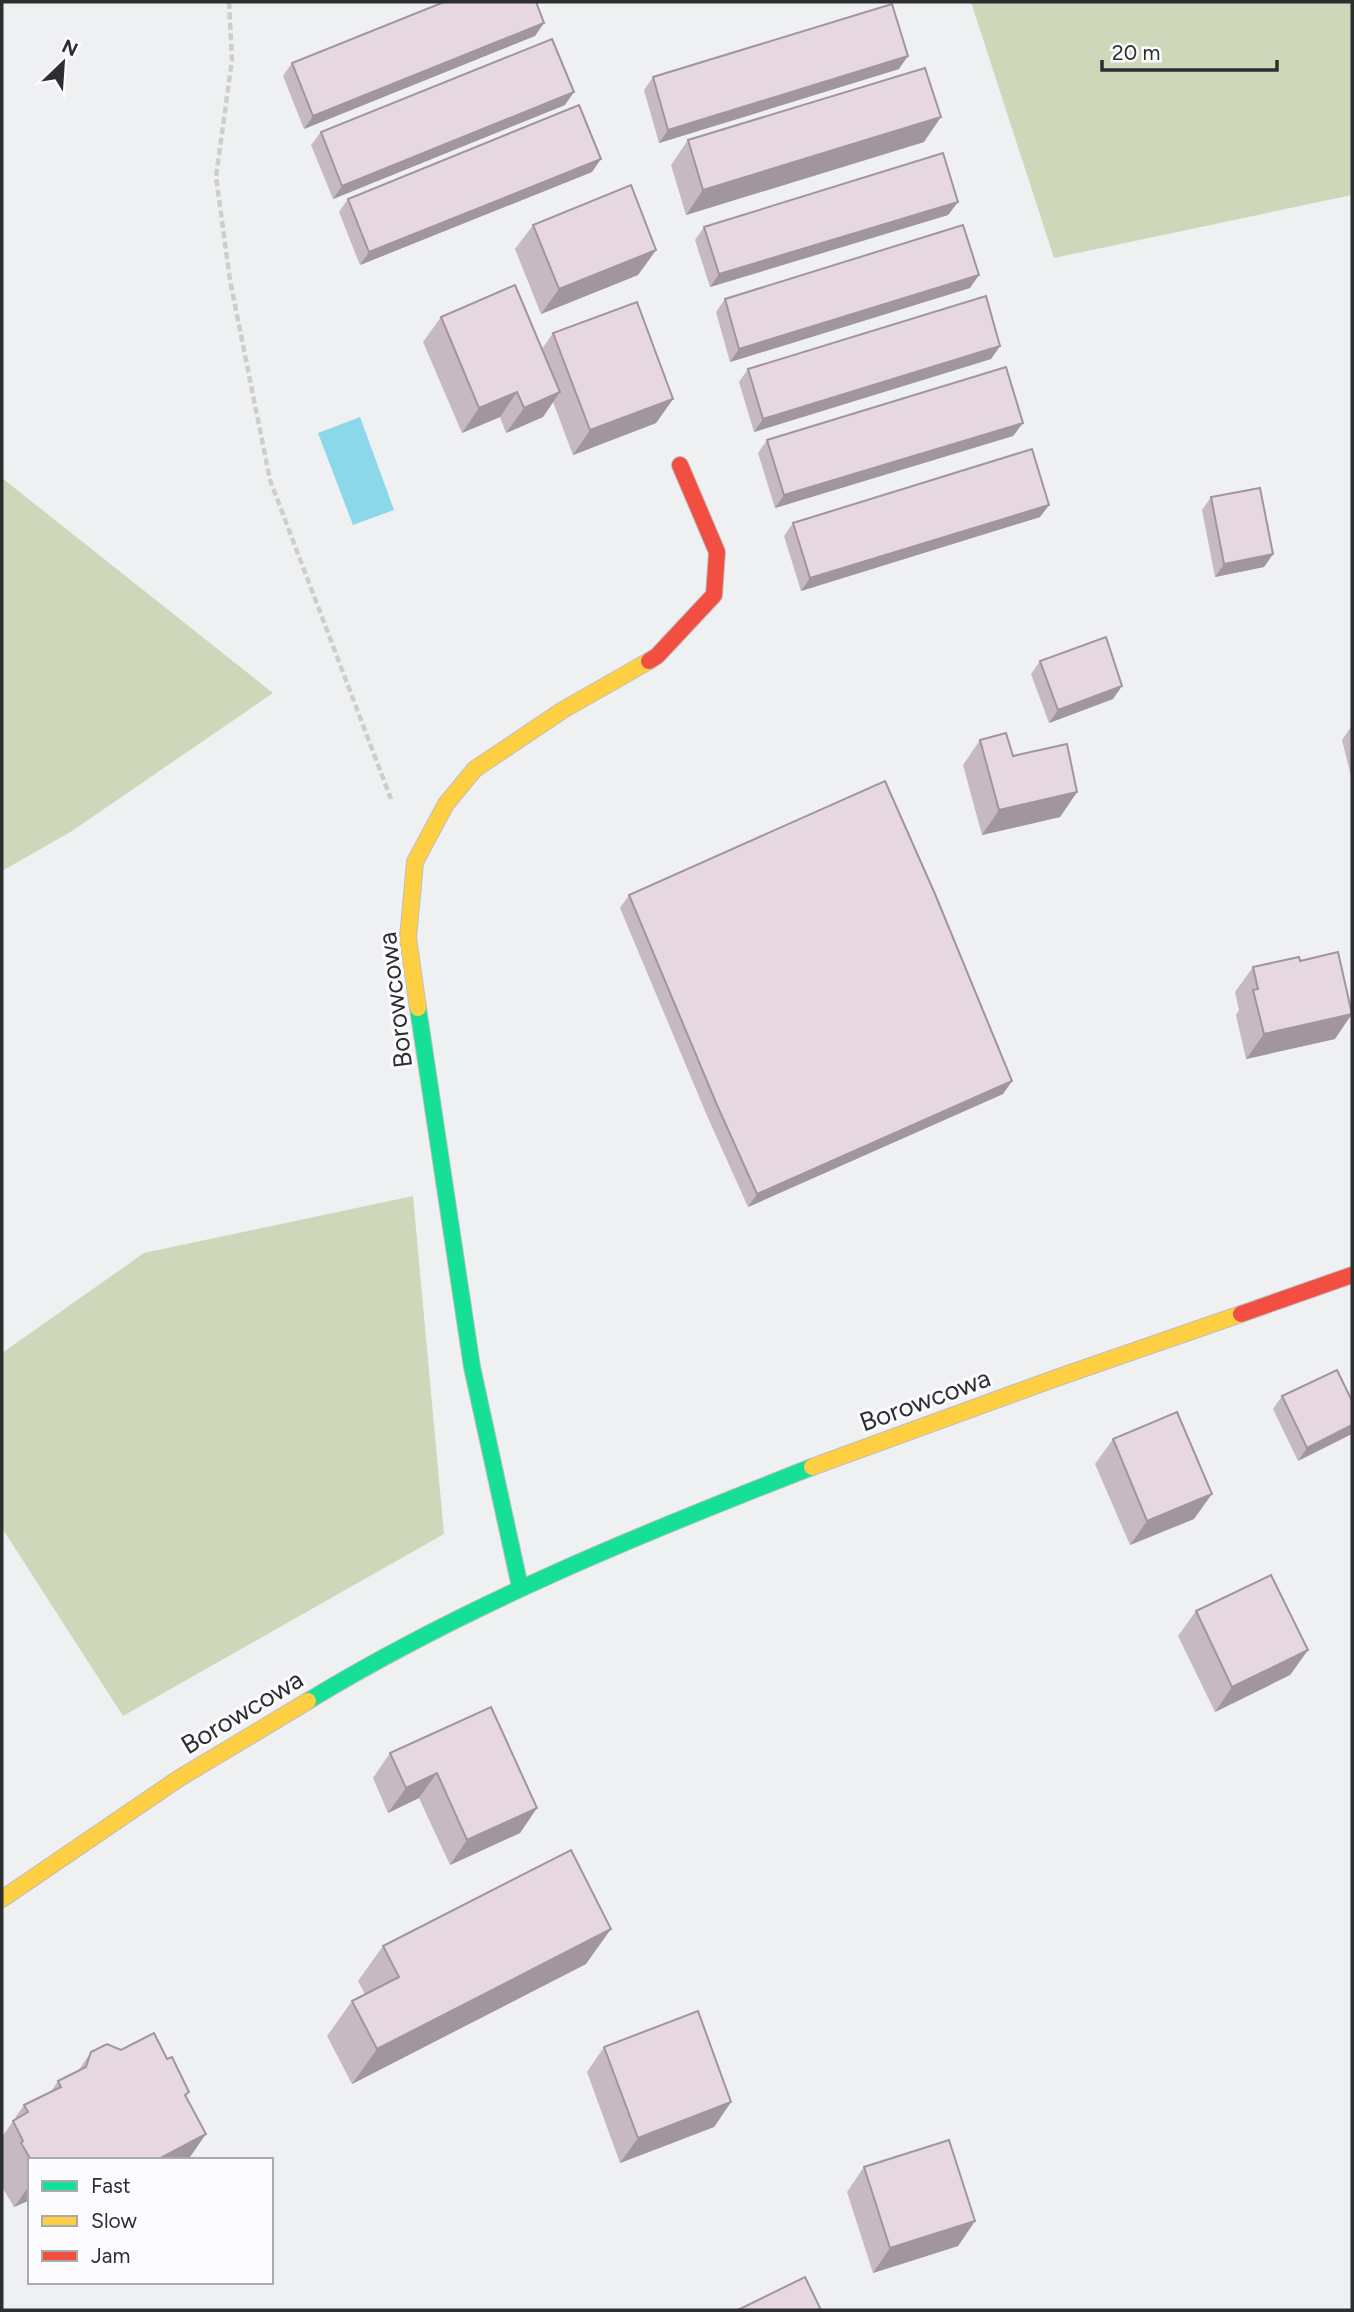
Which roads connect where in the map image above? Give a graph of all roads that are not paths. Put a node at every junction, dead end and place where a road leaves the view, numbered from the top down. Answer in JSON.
{"nodes":[{"id":1,"x":680,"y":465,"type":"dead end"},
{"id":2,"x":1352,"y":1275,"type":"edge"},
{"id":3,"x":520,"y":1587,"type":"junction"},
{"id":4,"x":2,"y":1899,"type":"edge"}],
"edges":[{"from":1,"to":3,"type":"street","name":"Borowcowa"},
{"from":2,"to":3,"type":"street","name":"Borowcowa"},
{"from":3,"to":4,"type":"street","name":"Borowcowa"}]}
